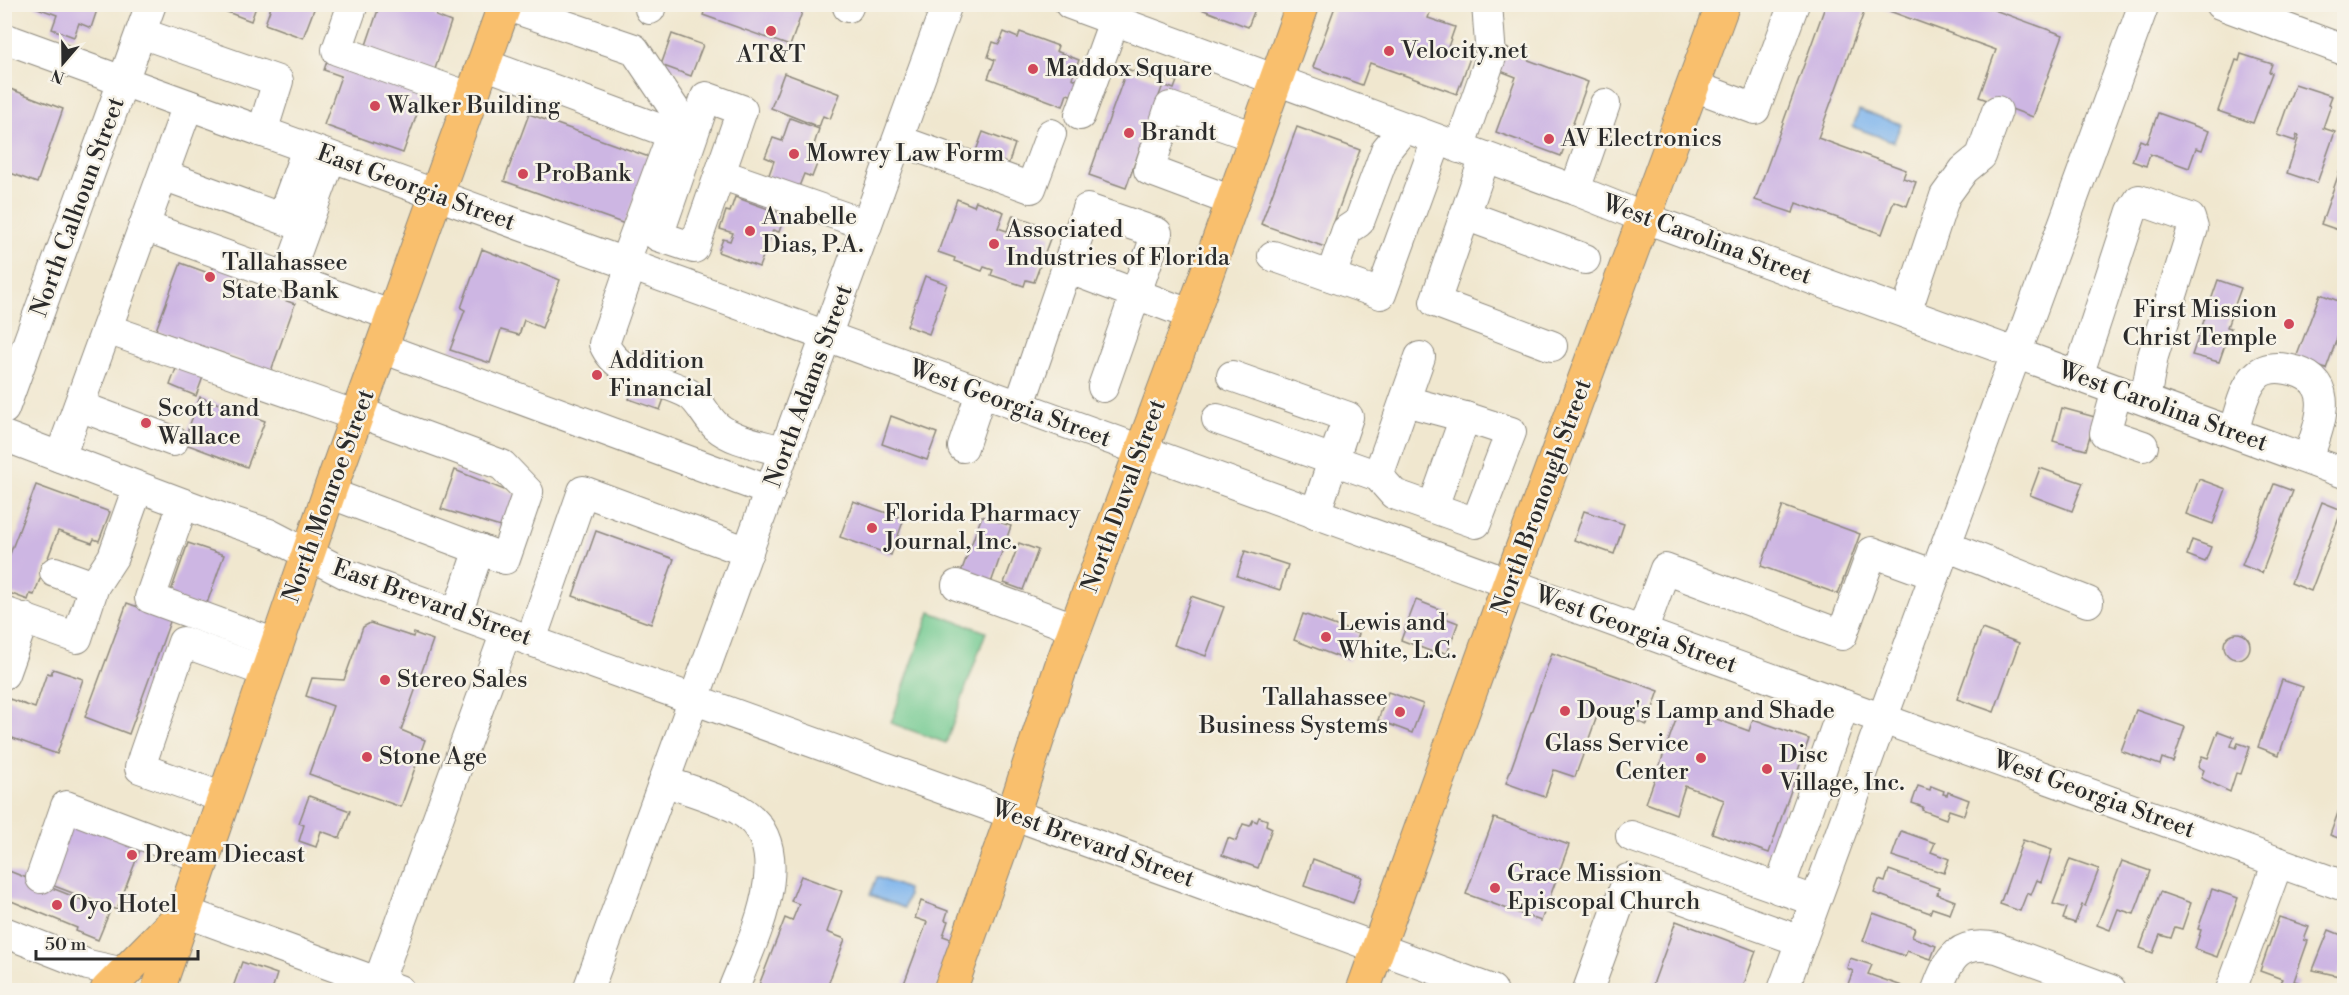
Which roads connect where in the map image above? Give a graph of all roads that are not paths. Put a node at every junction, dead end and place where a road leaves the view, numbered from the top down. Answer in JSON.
{"nodes":[{"id":1,"x":152,"y":4,"type":"edge"},
{"id":2,"x":353,"y":4,"type":"edge"},
{"id":3,"x":946,"y":4,"type":"edge"},
{"id":4,"x":1070,"y":4,"type":"edge"},
{"id":5,"x":1303,"y":4,"type":"edge"},
{"id":6,"x":1487,"y":4,"type":"edge"},
{"id":7,"x":1723,"y":4,"type":"edge"},
{"id":8,"x":1794,"y":4,"type":"edge"},
{"id":9,"x":2144,"y":4,"type":"edge"},
{"id":10,"x":2220,"y":4,"type":"edge"},
{"id":11,"x":505,"y":5,"type":"edge"},
{"id":12,"x":1114,"y":21,"type":"junction"},
{"id":13,"x":141,"y":33,"type":"junction"},
{"id":14,"x":4,"y":38,"type":"edge"},
{"id":15,"x":2344,"y":50,"type":"edge"},
{"id":16,"x":484,"y":64,"type":"junction"},
{"id":17,"x":1276,"y":81,"type":"junction"},
{"id":18,"x":123,"y":82,"type":"junction"},
{"id":19,"x":1694,"y":86,"type":"junction"},
{"id":20,"x":472,"y":98,"type":"junction"},
{"id":21,"x":1605,"y":104,"type":"dead end"},
{"id":22,"x":188,"y":105,"type":"junction"},
{"id":23,"x":1997,"y":111,"type":"dead end"},
{"id":24,"x":1080,"y":115,"type":"dead end"},
{"id":25,"x":1404,"y":128,"type":"junction"},
{"id":26,"x":262,"y":132,"type":"junction"},
{"id":27,"x":673,"y":134,"type":"junction"},
{"id":28,"x":1051,"y":134,"type":"dead end"},
{"id":29,"x":1255,"y":137,"type":"junction"},
{"id":30,"x":898,"y":140,"type":"junction"},
{"id":31,"x":1460,"y":148,"type":"junction"},
{"id":32,"x":319,"y":153,"type":"junction"},
{"id":33,"x":720,"y":174,"type":"junction"},
{"id":34,"x":163,"y":175,"type":"junction"},
{"id":35,"x":1575,"y":190,"type":"junction"},
{"id":36,"x":437,"y":196,"type":"junction"},
{"id":37,"x":1232,"y":201,"type":"junction"},
{"id":38,"x":1465,"y":215,"type":"junction"},
{"id":39,"x":1646,"y":218,"type":"junction"},
{"id":40,"x":294,"y":222,"type":"junction"},
{"id":41,"x":867,"y":225,"type":"junction"},
{"id":42,"x":144,"y":226,"type":"junction"},
{"id":43,"x":675,"y":242,"type":"junction"},
{"id":44,"x":1273,"y":255,"type":"dead end"},
{"id":45,"x":1584,"y":259,"type":"dead end"},
{"id":46,"x":628,"y":265,"type":"junction"},
{"id":47,"x":1067,"y":268,"type":"junction"},
{"id":48,"x":1331,"y":276,"type":"junction"},
{"id":49,"x":662,"y":277,"type":"junction"},
{"id":50,"x":287,"y":278,"type":"junction"},
{"id":51,"x":1136,"y":294,"type":"junction"},
{"id":52,"x":1906,"y":313,"type":"junction"},
{"id":53,"x":1192,"y":315,"type":"junction"},
{"id":54,"x":393,"y":316,"type":"junction"},
{"id":55,"x":107,"y":329,"type":"junction"},
{"id":56,"x":827,"y":337,"type":"junction"},
{"id":57,"x":1552,"y":346,"type":"dead end"},
{"id":58,"x":382,"y":348,"type":"junction"},
{"id":59,"x":2016,"y":353,"type":"junction"},
{"id":60,"x":1420,"y":357,"type":"dead end"},
{"id":61,"x":1232,"y":376,"type":"dead end"},
{"id":62,"x":2078,"y":376,"type":"junction"},
{"id":63,"x":1103,"y":387,"type":"dead end"},
{"id":64,"x":2117,"y":390,"type":"junction"},
{"id":65,"x":981,"y":393,"type":"junction"},
{"id":66,"x":2145,"y":400,"type":"junction"},
{"id":67,"x":1405,"y":401,"type":"junction"},
{"id":68,"x":79,"y":406,"type":"junction"},
{"id":69,"x":1019,"y":407,"type":"junction"},
{"id":70,"x":4,"y":409,"type":"edge"},
{"id":71,"x":358,"y":414,"type":"junction"},
{"id":72,"x":1465,"y":417,"type":"junction"},
{"id":73,"x":1217,"y":420,"type":"dead end"},
{"id":74,"x":2233,"y":432,"type":"junction"},
{"id":75,"x":4,"y":436,"type":"edge"},
{"id":76,"x":173,"y":441,"type":"dead end"},
{"id":77,"x":2143,"y":446,"type":"dead end"},
{"id":78,"x":963,"y":447,"type":"dead end"},
{"id":79,"x":1140,"y":450,"type":"junction"},
{"id":80,"x":785,"y":452,"type":"junction"},
{"id":81,"x":60,"y":457,"type":"junction"},
{"id":82,"x":2308,"y":459,"type":"junction"},
{"id":83,"x":1333,"y":460,"type":"junction"},
{"id":84,"x":2344,"y":473,"type":"edge"},
{"id":85,"x":1378,"y":476,"type":"junction"},
{"id":86,"x":138,"y":487,"type":"junction"},
{"id":87,"x":770,"y":491,"type":"junction"},
{"id":88,"x":328,"y":493,"type":"junction"},
{"id":89,"x":183,"y":504,"type":"junction"},
{"id":90,"x":1433,"y":507,"type":"junction"},
{"id":91,"x":1315,"y":514,"type":"junction"},
{"id":92,"x":1946,"y":546,"type":"junction"},
{"id":93,"x":479,"y":549,"type":"junction"},
{"id":94,"x":748,"y":552,"type":"junction"},
{"id":95,"x":307,"y":555,"type":"junction"},
{"id":96,"x":55,"y":572,"type":"dead end"},
{"id":97,"x":1935,"y":575,"type":"junction"},
{"id":98,"x":1509,"y":584,"type":"junction"},
{"id":99,"x":957,"y":585,"type":"dead end"},
{"id":100,"x":94,"y":586,"type":"junction"},
{"id":101,"x":2088,"y":602,"type":"dead end"},
{"id":102,"x":457,"y":614,"type":"junction"},
{"id":103,"x":14,"y":615,"type":"edge"},
{"id":104,"x":1074,"y":630,"type":"junction"},
{"id":105,"x":1642,"y":632,"type":"junction"},
{"id":106,"x":518,"y":636,"type":"junction"},
{"id":107,"x":271,"y":658,"type":"junction"},
{"id":108,"x":4,"y":674,"type":"edge"},
{"id":109,"x":694,"y":700,"type":"junction"},
{"id":110,"x":1844,"y":705,"type":"junction"},
{"id":111,"x":1882,"y":719,"type":"junction"},
{"id":112,"x":664,"y":781,"type":"junction"},
{"id":113,"x":224,"y":798,"type":"junction"},
{"id":114,"x":1013,"y":814,"type":"junction"},
{"id":115,"x":1631,"y":836,"type":"dead end"},
{"id":116,"x":203,"y":858,"type":"junction"},
{"id":117,"x":2278,"y":862,"type":"junction"},
{"id":118,"x":40,"y":878,"type":"dead end"},
{"id":119,"x":2344,"y":886,"type":"edge"},
{"id":120,"x":1779,"y":889,"type":"junction"},
{"id":121,"x":1815,"y":902,"type":"junction"},
{"id":122,"x":185,"y":912,"type":"junction"},
{"id":123,"x":4,"y":932,"type":"edge"},
{"id":124,"x":1801,"y":941,"type":"junction"},
{"id":125,"x":1378,"y":949,"type":"junction"},
{"id":126,"x":140,"y":985,"type":"edge"},
{"id":127,"x":388,"y":987,"type":"edge"},
{"id":128,"x":588,"y":990,"type":"edge"},
{"id":129,"x":733,"y":990,"type":"edge"},
{"id":130,"x":950,"y":990,"type":"edge"},
{"id":131,"x":1362,"y":990,"type":"edge"},
{"id":132,"x":1492,"y":990,"type":"edge"},
{"id":133,"x":1588,"y":990,"type":"edge"},
{"id":134,"x":1783,"y":990,"type":"edge"},
{"id":135,"x":1938,"y":990,"type":"edge"},
{"id":136,"x":2111,"y":990,"type":"edge"},
{"id":137,"x":2231,"y":990,"type":"edge"}],
"edges":[{"from":1,"to":13,"type":"street","name":"North Calhoun Street"},
{"from":2,"to":20,"type":"street"},
{"from":3,"to":30,"type":"street","name":"North Adams Street"},
{"from":4,"to":12,"type":"street","name":"West Carolina Street"},
{"from":5,"to":17,"type":"main road","name":"North Duval Street"},
{"from":6,"to":31,"type":"street"},
{"from":7,"to":19,"type":"main road","name":"North Bronough Street"},
{"from":8,"to":19,"type":"street"},
{"from":9,"to":59,"type":"street"},
{"from":10,"to":15,"type":"street"},
{"from":11,"to":16,"type":"main road","name":"North Monroe Street"},
{"from":11,"to":27,"type":"street"},
{"from":12,"to":17,"type":"street","name":"West Carolina Street"},
{"from":12,"to":24,"type":"street"},
{"from":13,"to":18,"type":"street","name":"North Calhoun Street"},
{"from":13,"to":26,"type":"street"},
{"from":14,"to":18,"type":"street","name":"East Georgia Street"},
{"from":16,"to":20,"type":"main road","name":"North Monroe Street"},
{"from":16,"to":27,"type":"street"},
{"from":17,"to":25,"type":"street","name":"West Carolina Street"},
{"from":17,"to":29,"type":"main road","name":"North Duval Street"},
{"from":18,"to":22,"type":"street","name":"East Georgia Street"},
{"from":18,"to":70,"type":"street","name":"North Calhoun Street"},
{"from":19,"to":39,"type":"main road","name":"North Bronough Street"},
{"from":20,"to":36,"type":"main road","name":"North Monroe Street"},
{"from":21,"to":35,"type":"street"},
{"from":22,"to":26,"type":"street","name":"East Georgia Street"},
{"from":22,"to":34,"type":"street"},
{"from":23,"to":52,"type":"street"},
{"from":25,"to":31,"type":"street","name":"West Carolina Street"},
{"from":25,"to":48,"type":"street"},
{"from":26,"to":32,"type":"street","name":"East Georgia Street"},
{"from":27,"to":46,"type":"street"},
{"from":28,"to":30,"type":"street"},
{"from":29,"to":37,"type":"main road","name":"North Duval Street"},
{"from":29,"to":37,"type":"street"},
{"from":30,"to":41,"type":"street","name":"North Adams Street"},
{"from":31,"to":35,"type":"street","name":"West Carolina Street"},
{"from":31,"to":38,"type":"street"},
{"from":31,"to":48,"type":"street"},
{"from":32,"to":36,"type":"street","name":"East Georgia Street"},
{"from":32,"to":40,"type":"street"},
{"from":33,"to":41,"type":"street"},
{"from":33,"to":43,"type":"street"},
{"from":33,"to":43,"type":"street"},
{"from":34,"to":40,"type":"street"},
{"from":34,"to":42,"type":"street"},
{"from":35,"to":39,"type":"street","name":"West Carolina Street"},
{"from":36,"to":46,"type":"street","name":"East Georgia Street"},
{"from":36,"to":54,"type":"main road","name":"North Monroe Street"},
{"from":37,"to":53,"type":"main road","name":"North Duval Street"},
{"from":38,"to":45,"type":"street"},
{"from":38,"to":57,"type":"street"},
{"from":39,"to":52,"type":"street","name":"West Carolina Street"},
{"from":39,"to":98,"type":"main road","name":"North Bronough Street"},
{"from":40,"to":50,"type":"street"},
{"from":41,"to":56,"type":"street","name":"North Adams Street"},
{"from":42,"to":50,"type":"street"},
{"from":42,"to":55,"type":"street"},
{"from":43,"to":49,"type":"street"},
{"from":44,"to":48,"type":"street"},
{"from":46,"to":49,"type":"street","name":"East Georgia Street"},
{"from":46,"to":80,"type":"street"},
{"from":47,"to":51,"type":"street"},
{"from":47,"to":51,"type":"street"},
{"from":47,"to":69,"type":"street"},
{"from":49,"to":56,"type":"street","name":"East Georgia Street"},
{"from":50,"to":54,"type":"street"},
{"from":51,"to":53,"type":"street"},
{"from":51,"to":63,"type":"street"},
{"from":52,"to":59,"type":"street","name":"West Carolina Street"},
{"from":53,"to":79,"type":"main road","name":"North Duval Street"},
{"from":54,"to":58,"type":"main road","name":"North Monroe Street"},
{"from":55,"to":68,"type":"street"},
{"from":55,"to":71,"type":"street"},
{"from":56,"to":65,"type":"street","name":"West Georgia Street"},
{"from":56,"to":80,"type":"street","name":"North Adams Street"},
{"from":58,"to":71,"type":"main road","name":"North Monroe Street"},
{"from":58,"to":87,"type":"street"},
{"from":59,"to":62,"type":"street","name":"West Carolina Street"},
{"from":59,"to":92,"type":"street"},
{"from":60,"to":67,"type":"street"},
{"from":61,"to":83,"type":"street"},
{"from":62,"to":64,"type":"street","name":"West Carolina Street"},
{"from":62,"to":66,"type":"street"},
{"from":64,"to":66,"type":"street","name":"West Carolina Street"},
{"from":64,"to":77,"type":"street"},
{"from":65,"to":69,"type":"street","name":"West Georgia Street"},
{"from":65,"to":78,"type":"street"},
{"from":66,"to":74,"type":"street","name":"West Carolina Street"},
{"from":67,"to":72,"type":"street"},
{"from":67,"to":85,"type":"street"},
{"from":68,"to":76,"type":"street"},
{"from":68,"to":81,"type":"street"},
{"from":69,"to":79,"type":"street","name":"West Georgia Street"},
{"from":71,"to":88,"type":"main road","name":"North Monroe Street"},
{"from":71,"to":93,"type":"street"},
{"from":72,"to":90,"type":"street"},
{"from":72,"to":90,"type":"street"},
{"from":73,"to":83,"type":"street"},
{"from":74,"to":82,"type":"street","name":"West Carolina Street"},
{"from":74,"to":82,"type":"street"},
{"from":75,"to":81,"type":"street","name":"East Brevard Street"},
{"from":79,"to":91,"type":"street","name":"West Georgia Street"},
{"from":79,"to":104,"type":"main road","name":"North Duval Street"},
{"from":80,"to":87,"type":"street","name":"North Adams Street"},
{"from":81,"to":86,"type":"street","name":"East Brevard Street"},
{"from":82,"to":84,"type":"street","name":"West Carolina Street"},
{"from":83,"to":85,"type":"street"},
{"from":83,"to":91,"type":"street"},
{"from":85,"to":90,"type":"street"},
{"from":86,"to":89,"type":"street","name":"East Brevard Street"},
{"from":86,"to":100,"type":"street"},
{"from":87,"to":94,"type":"street","name":"North Adams Street"},
{"from":88,"to":93,"type":"street"},
{"from":88,"to":95,"type":"main road","name":"North Monroe Street"},
{"from":89,"to":95,"type":"street","name":"East Brevard Street"},
{"from":89,"to":107,"type":"street"},
{"from":91,"to":98,"type":"street","name":"West Georgia Street"},
{"from":92,"to":97,"type":"street"},
{"from":92,"to":101,"type":"street"},
{"from":93,"to":102,"type":"street"},
{"from":94,"to":106,"type":"street"},
{"from":94,"to":109,"type":"street","name":"North Adams Street"},
{"from":95,"to":102,"type":"street","name":"East Brevard Street"},
{"from":95,"to":107,"type":"main road","name":"North Monroe Street"},
{"from":96,"to":100,"type":"street"},
{"from":97,"to":105,"type":"street"},
{"from":97,"to":111,"type":"street"},
{"from":98,"to":105,"type":"street","name":"West Georgia Street"},
{"from":98,"to":125,"type":"main road","name":"North Bronough Street"},
{"from":99,"to":104,"type":"street"},
{"from":100,"to":103,"type":"street"},
{"from":102,"to":106,"type":"street","name":"East Brevard Street"},
{"from":103,"to":108,"type":"street"},
{"from":104,"to":114,"type":"main road","name":"North Duval Street"},
{"from":105,"to":110,"type":"street","name":"West Georgia Street"},
{"from":106,"to":109,"type":"street","name":"East Brevard Street"},
{"from":106,"to":127,"type":"street"},
{"from":107,"to":113,"type":"main road","name":"North Monroe Street"},
{"from":107,"to":113,"type":"street"},
{"from":109,"to":112,"type":"street","name":"North Adams Street"},
{"from":109,"to":114,"type":"street","name":"West Brevard Street"},
{"from":110,"to":111,"type":"street","name":"West Georgia Street"},
{"from":110,"to":120,"type":"street"},
{"from":111,"to":117,"type":"street","name":"West Georgia Street"},
{"from":111,"to":121,"type":"street"},
{"from":112,"to":128,"type":"street","name":"North Adams Street"},
{"from":112,"to":129,"type":"street"},
{"from":113,"to":116,"type":"main road","name":"North Monroe Street"},
{"from":114,"to":125,"type":"street","name":"West Brevard Street"},
{"from":114,"to":130,"type":"main road","name":"North Duval Street"},
{"from":115,"to":120,"type":"street"},
{"from":116,"to":118,"type":"street"},
{"from":116,"to":122,"type":"main road","name":"North Monroe Street"},
{"from":117,"to":119,"type":"street","name":"West Georgia Street"},
{"from":117,"to":137,"type":"street"},
{"from":120,"to":121,"type":"street"},
{"from":121,"to":124,"type":"street"},
{"from":122,"to":126,"type":"main road","name":"North Monroe Street"},
{"from":122,"to":127,"type":"street"},
{"from":123,"to":126,"type":"street"},
{"from":124,"to":133,"type":"street"},
{"from":124,"to":134,"type":"street"},
{"from":125,"to":131,"type":"main road","name":"North Bronough Street"},
{"from":125,"to":132,"type":"street","name":"West Brevard Street"},
{"from":135,"to":136,"type":"street"}]}
